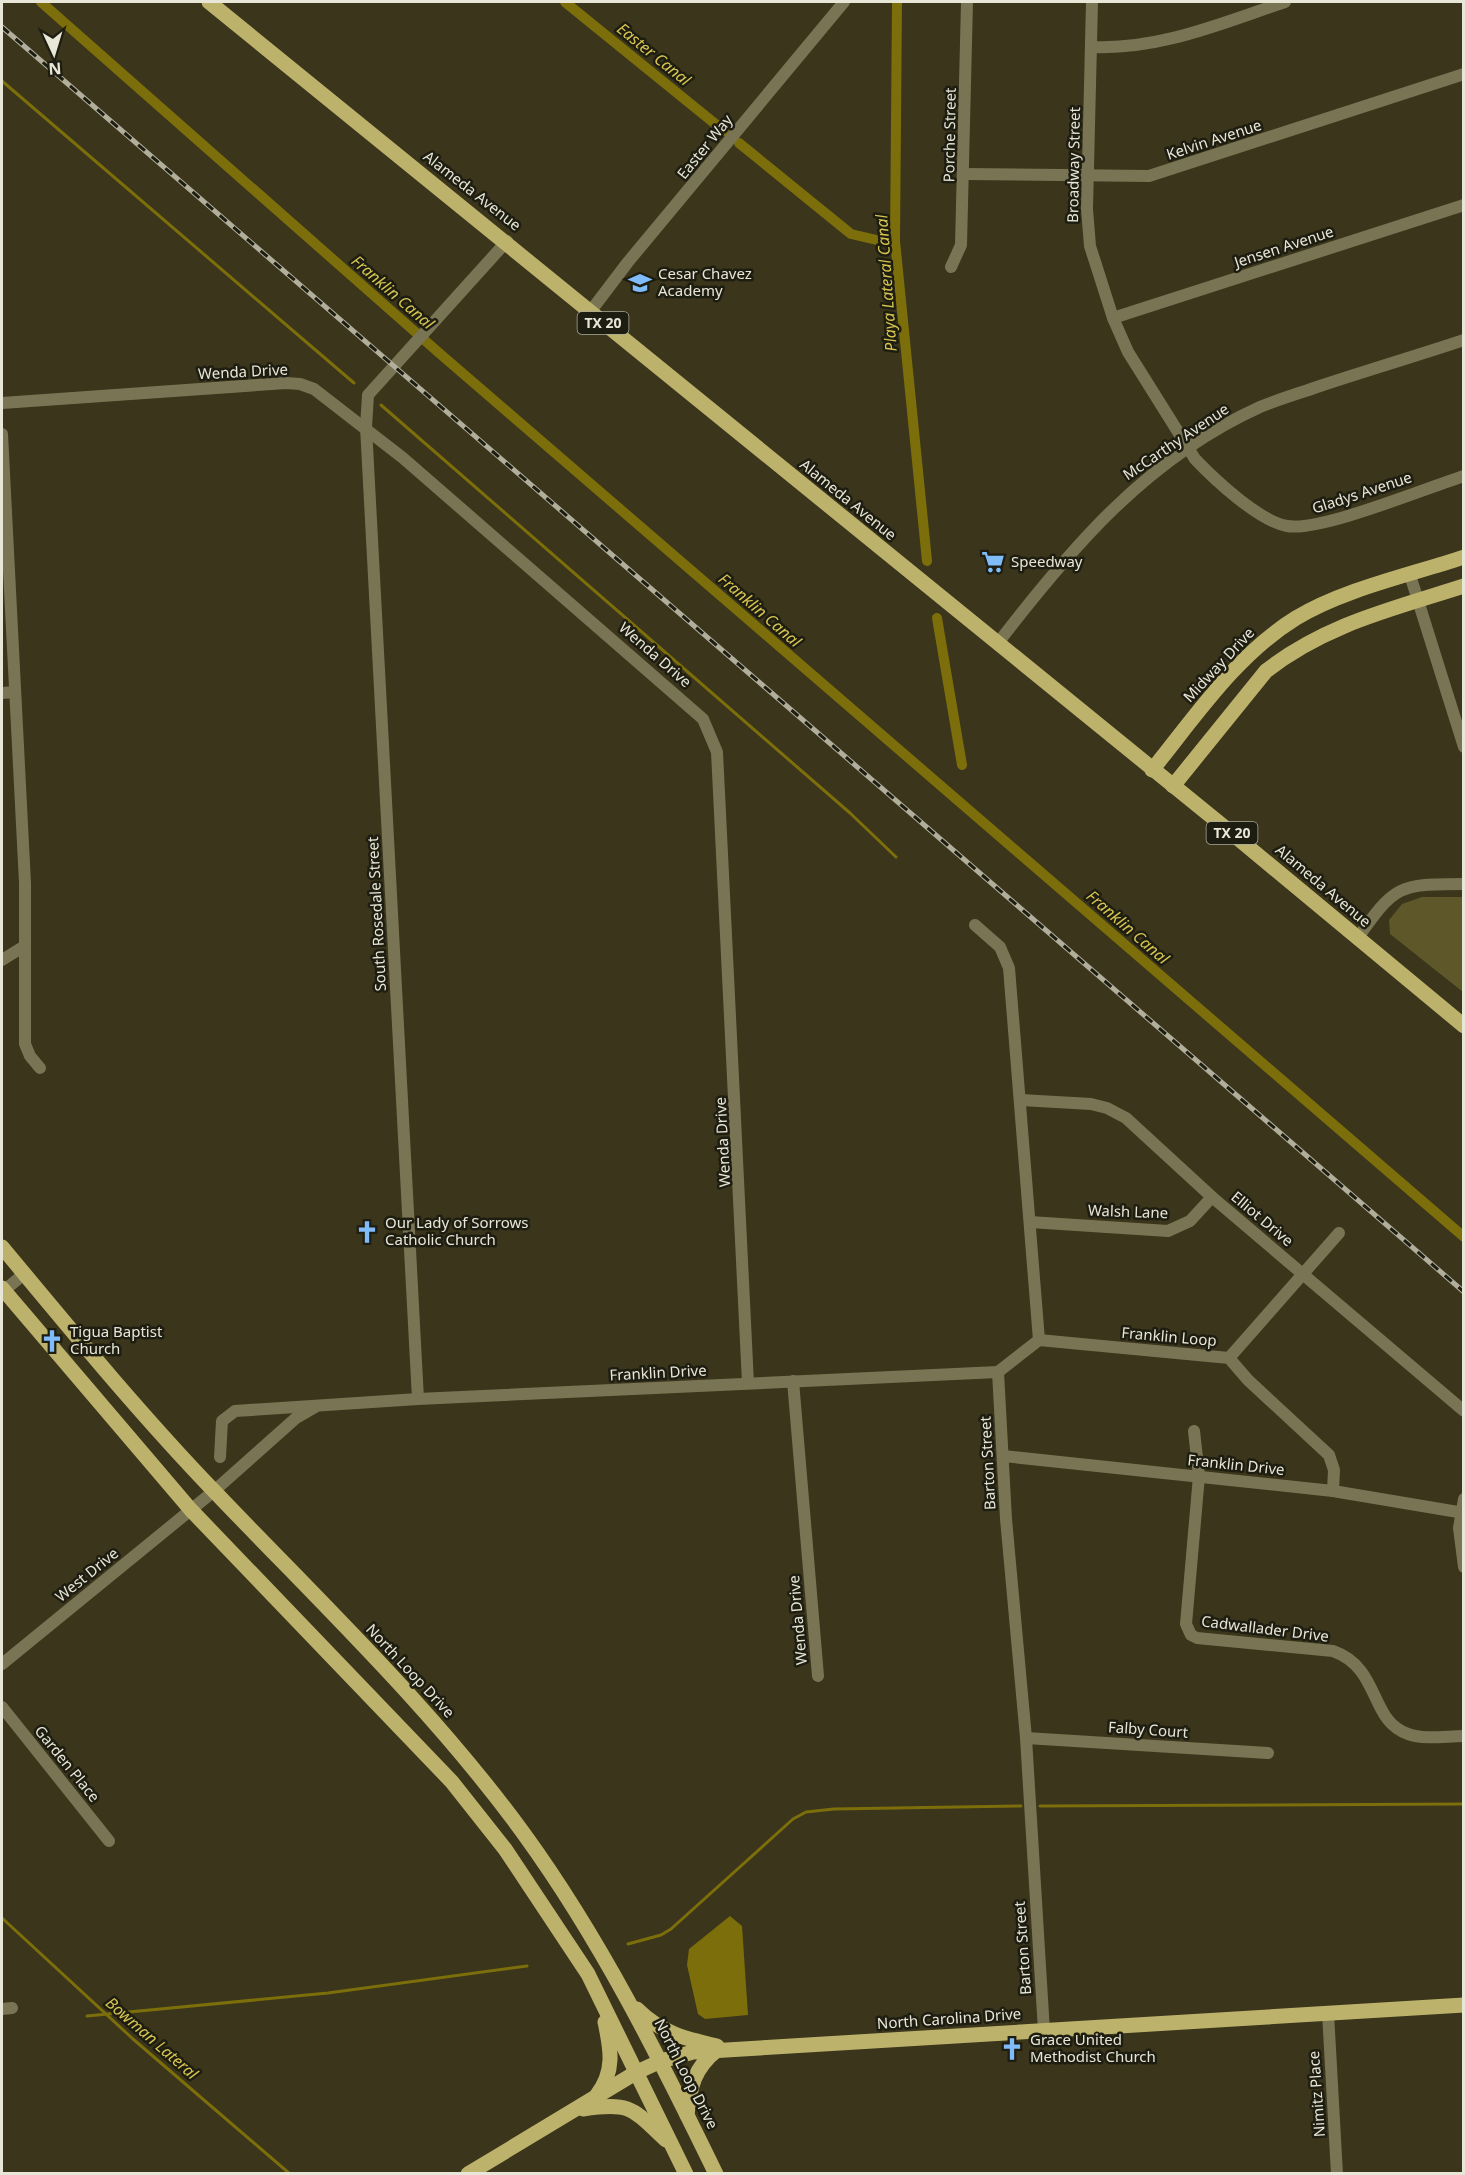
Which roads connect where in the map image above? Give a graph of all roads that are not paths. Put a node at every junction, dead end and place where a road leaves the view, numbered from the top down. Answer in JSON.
{"nodes":[{"id":1,"x":209,"y":2,"type":"edge"},
{"id":2,"x":844,"y":2,"type":"edge"},
{"id":3,"x":967,"y":2,"type":"edge"},
{"id":4,"x":1092,"y":2,"type":"edge"},
{"id":5,"x":1285,"y":2,"type":"edge"},
{"id":6,"x":1092,"y":47,"type":"junction"},
{"id":7,"x":1464,"y":74,"type":"edge"},
{"id":8,"x":965,"y":174,"type":"junction"},
{"id":9,"x":1088,"y":176,"type":"junction"},
{"id":10,"x":1464,"y":205,"type":"edge"},
{"id":11,"x":507,"y":242,"type":"junction"},
{"id":12,"x":951,"y":267,"type":"dead end"},
{"id":13,"x":590,"y":312,"type":"junction"},
{"id":14,"x":1113,"y":318,"type":"junction"},
{"id":15,"x":1464,"y":340,"type":"edge"},
{"id":16,"x":2,"y":403,"type":"edge"},
{"id":17,"x":366,"y":427,"type":"junction"},
{"id":18,"x":2,"y":434,"type":"edge"},
{"id":19,"x":1188,"y":449,"type":"junction"},
{"id":20,"x":1464,"y":476,"type":"edge"},
{"id":21,"x":1464,"y":557,"type":"edge"},
{"id":22,"x":1410,"y":575,"type":"junction"},
{"id":23,"x":1464,"y":586,"type":"edge"},
{"id":24,"x":1418,"y":601,"type":"junction"},
{"id":25,"x":998,"y":643,"type":"junction"},
{"id":26,"x":15,"y":692,"type":"junction"},
{"id":27,"x":2,"y":693,"type":"edge"},
{"id":28,"x":1464,"y":747,"type":"edge"},
{"id":29,"x":1152,"y":770,"type":"junction"},
{"id":30,"x":1173,"y":786,"type":"junction"},
{"id":31,"x":1464,"y":884,"type":"edge"},
{"id":32,"x":975,"y":925,"type":"dead end"},
{"id":33,"x":1357,"y":939,"type":"junction"},
{"id":34,"x":23,"y":947,"type":"junction"},
{"id":35,"x":2,"y":960,"type":"edge"},
{"id":36,"x":1464,"y":1026,"type":"edge"},
{"id":37,"x":40,"y":1068,"type":"dead end"},
{"id":38,"x":1021,"y":1100,"type":"junction"},
{"id":39,"x":1212,"y":1197,"type":"junction"},
{"id":40,"x":1030,"y":1222,"type":"junction"},
{"id":41,"x":1339,"y":1233,"type":"dead end"},
{"id":42,"x":2,"y":1247,"type":"edge"},
{"id":43,"x":24,"y":1274,"type":"junction"},
{"id":44,"x":1304,"y":1274,"type":"junction"},
{"id":45,"x":2,"y":1290,"type":"edge"},
{"id":46,"x":1039,"y":1340,"type":"junction"},
{"id":47,"x":1229,"y":1358,"type":"junction"},
{"id":48,"x":999,"y":1372,"type":"junction"},
{"id":49,"x":793,"y":1381,"type":"junction"},
{"id":50,"x":748,"y":1383,"type":"junction"},
{"id":51,"x":418,"y":1399,"type":"junction"},
{"id":52,"x":319,"y":1405,"type":"junction"},
{"id":53,"x":1464,"y":1412,"type":"edge"},
{"id":54,"x":1194,"y":1431,"type":"dead end"},
{"id":55,"x":1003,"y":1456,"type":"junction"},
{"id":56,"x":219,"y":1457,"type":"dead end"},
{"id":57,"x":1199,"y":1476,"type":"junction"},
{"id":58,"x":214,"y":1491,"type":"junction"},
{"id":59,"x":1333,"y":1491,"type":"junction"},
{"id":60,"x":1464,"y":1499,"type":"edge"},
{"id":61,"x":191,"y":1510,"type":"junction"},
{"id":62,"x":1462,"y":1513,"type":"edge"},
{"id":63,"x":1464,"y":1567,"type":"edge"},
{"id":64,"x":2,"y":1664,"type":"edge"},
{"id":65,"x":818,"y":1676,"type":"dead end"},
{"id":66,"x":2,"y":1707,"type":"edge"},
{"id":67,"x":1464,"y":1736,"type":"edge"},
{"id":68,"x":1026,"y":1738,"type":"junction"},
{"id":69,"x":1268,"y":1753,"type":"dead end"},
{"id":70,"x":525,"y":1836,"type":"junction"},
{"id":71,"x":109,"y":1841,"type":"dead end"},
{"id":72,"x":505,"y":1849,"type":"junction"},
{"id":73,"x":601,"y":2001,"type":"junction"},
{"id":74,"x":628,"y":2001,"type":"junction"},
{"id":75,"x":1464,"y":2005,"type":"edge"},
{"id":76,"x":1328,"y":2013,"type":"junction"},
{"id":77,"x":1044,"y":2031,"type":"junction"},
{"id":78,"x":725,"y":2049,"type":"junction"},
{"id":79,"x":661,"y":2061,"type":"junction"},
{"id":80,"x":637,"y":2072,"type":"junction"},
{"id":81,"x":596,"y":2097,"type":"junction"},
{"id":82,"x":574,"y":2110,"type":"junction"},
{"id":83,"x":687,"y":2115,"type":"junction"},
{"id":84,"x":674,"y":2147,"type":"junction"},
{"id":85,"x":468,"y":2174,"type":"edge"},
{"id":86,"x":686,"y":2174,"type":"edge"},
{"id":87,"x":716,"y":2174,"type":"edge"},
{"id":88,"x":1337,"y":2174,"type":"edge"}],
"edges":[{"from":1,"to":11,"type":"main road","name":"Alameda Avenue","number":"TX 20"},
{"from":2,"to":13,"type":"street","name":"Easter Way"},
{"from":3,"to":8,"type":"street","name":"Porche Street"},
{"from":4,"to":6,"type":"street","name":"Broadway Street"},
{"from":5,"to":6,"type":"street"},
{"from":6,"to":9,"type":"street","name":"Broadway Street"},
{"from":7,"to":9,"type":"street","name":"Kelvin Avenue"},
{"from":8,"to":9,"type":"street","name":"Kelvin Avenue"},
{"from":8,"to":12,"type":"street","name":"Porche Street"},
{"from":9,"to":14,"type":"street","name":"Broadway Street"},
{"from":10,"to":14,"type":"street","name":"Jensen Avenue"},
{"from":11,"to":13,"type":"main road","name":"Alameda Avenue","number":"TX 20"},
{"from":11,"to":17,"type":"street","name":"South Rosedale Street"},
{"from":13,"to":25,"type":"main road","name":"Alameda Avenue","number":"TX 20"},
{"from":14,"to":19,"type":"street","name":"Broadway Street"},
{"from":15,"to":19,"type":"street","name":"McCarthy Avenue"},
{"from":16,"to":17,"type":"street","name":"Wenda Drive"},
{"from":17,"to":50,"type":"street","name":"Wenda Drive"},
{"from":17,"to":51,"type":"street","name":"South Rosedale Street"},
{"from":18,"to":26,"type":"street"},
{"from":19,"to":20,"type":"street","name":"Gladys Avenue"},
{"from":19,"to":25,"type":"street","name":"McCarthy Avenue"},
{"from":21,"to":22,"type":"main road","name":"Midway Drive"},
{"from":22,"to":24,"type":"street"},
{"from":22,"to":29,"type":"main road","name":"Midway Drive"},
{"from":23,"to":24,"type":"main road"},
{"from":24,"to":28,"type":"street"},
{"from":24,"to":30,"type":"main road"},
{"from":25,"to":29,"type":"main road","name":"Alameda Avenue","number":"TX 20"},
{"from":26,"to":27,"type":"street"},
{"from":26,"to":34,"type":"street"},
{"from":29,"to":30,"type":"main road","name":"Alameda Avenue","number":"TX 20"},
{"from":30,"to":33,"type":"main road","name":"Alameda Avenue","number":"TX 20"},
{"from":31,"to":33,"type":"street"},
{"from":32,"to":38,"type":"street"},
{"from":33,"to":36,"type":"main road","name":"Alameda Avenue","number":"TX 20"},
{"from":34,"to":35,"type":"street"},
{"from":34,"to":37,"type":"street"},
{"from":38,"to":39,"type":"street","name":"Elliot Drive"},
{"from":38,"to":40,"type":"street"},
{"from":39,"to":40,"type":"street","name":"Walsh Lane"},
{"from":39,"to":44,"type":"street","name":"Elliot Drive"},
{"from":40,"to":46,"type":"street"},
{"from":41,"to":44,"type":"street"},
{"from":42,"to":43,"type":"main road","name":"North Loop Drive"},
{"from":43,"to":45,"type":"street"},
{"from":43,"to":58,"type":"main road","name":"North Loop Drive"},
{"from":44,"to":47,"type":"street"},
{"from":44,"to":53,"type":"street","name":"Elliot Drive"},
{"from":45,"to":61,"type":"main road"},
{"from":46,"to":47,"type":"street","name":"Franklin Loop"},
{"from":46,"to":48,"type":"street"},
{"from":47,"to":59,"type":"street","name":"Franklin Loop"},
{"from":48,"to":49,"type":"street","name":"Franklin Drive"},
{"from":48,"to":55,"type":"street","name":"Barton Street"},
{"from":49,"to":50,"type":"street","name":"Franklin Drive"},
{"from":49,"to":65,"type":"street","name":"Wenda Drive"},
{"from":50,"to":51,"type":"street","name":"Franklin Drive"},
{"from":51,"to":52,"type":"street","name":"Franklin Drive"},
{"from":52,"to":56,"type":"street","name":"Franklin Drive"},
{"from":52,"to":58,"type":"street","name":"Franklin Drive"},
{"from":54,"to":57,"type":"street","name":"Cadwallader Drive"},
{"from":55,"to":57,"type":"street","name":"Franklin Drive"},
{"from":55,"to":68,"type":"street","name":"Barton Street"},
{"from":57,"to":59,"type":"street","name":"Franklin Drive"},
{"from":57,"to":67,"type":"street","name":"Cadwallader Drive"},
{"from":58,"to":61,"type":"street","name":"Franklin Drive"},
{"from":58,"to":70,"type":"main road","name":"North Loop Drive"},
{"from":59,"to":62,"type":"street","name":"Franklin Drive"},
{"from":60,"to":62,"type":"street"},
{"from":61,"to":64,"type":"street","name":"West Drive"},
{"from":61,"to":72,"type":"main road"},
{"from":62,"to":63,"type":"street"},
{"from":66,"to":71,"type":"street","name":"Garden Place"},
{"from":68,"to":69,"type":"street","name":"Falby Court"},
{"from":68,"to":77,"type":"street","name":"Barton Street"},
{"from":70,"to":72,"type":"main road"},
{"from":70,"to":74,"type":"main road","name":"North Loop Drive"},
{"from":72,"to":73,"type":"main road"},
{"from":73,"to":80,"type":"main road"},
{"from":73,"to":81,"type":"main road"},
{"from":74,"to":78,"type":"main road"},
{"from":74,"to":79,"type":"main road","name":"North Loop Drive"},
{"from":75,"to":76,"type":"main road","name":"North Carolina Drive"},
{"from":76,"to":77,"type":"main road","name":"North Carolina Drive"},
{"from":76,"to":88,"type":"street","name":"Nimitz Place"},
{"from":77,"to":78,"type":"main road","name":"North Carolina Drive"},
{"from":78,"to":79,"type":"main road","name":"North Carolina Drive"},
{"from":78,"to":83,"type":"main road"},
{"from":79,"to":80,"type":"main road","name":"North Carolina Drive"},
{"from":79,"to":83,"type":"main road","name":"North Loop Drive"},
{"from":80,"to":81,"type":"main road","name":"North Carolina Drive"},
{"from":80,"to":84,"type":"main road"},
{"from":81,"to":82,"type":"main road","name":"North Carolina Drive"},
{"from":82,"to":84,"type":"main road"},
{"from":82,"to":85,"type":"main road","name":"North Carolina Drive"},
{"from":83,"to":87,"type":"main road","name":"North Loop Drive"},
{"from":84,"to":86,"type":"main road"}]}
